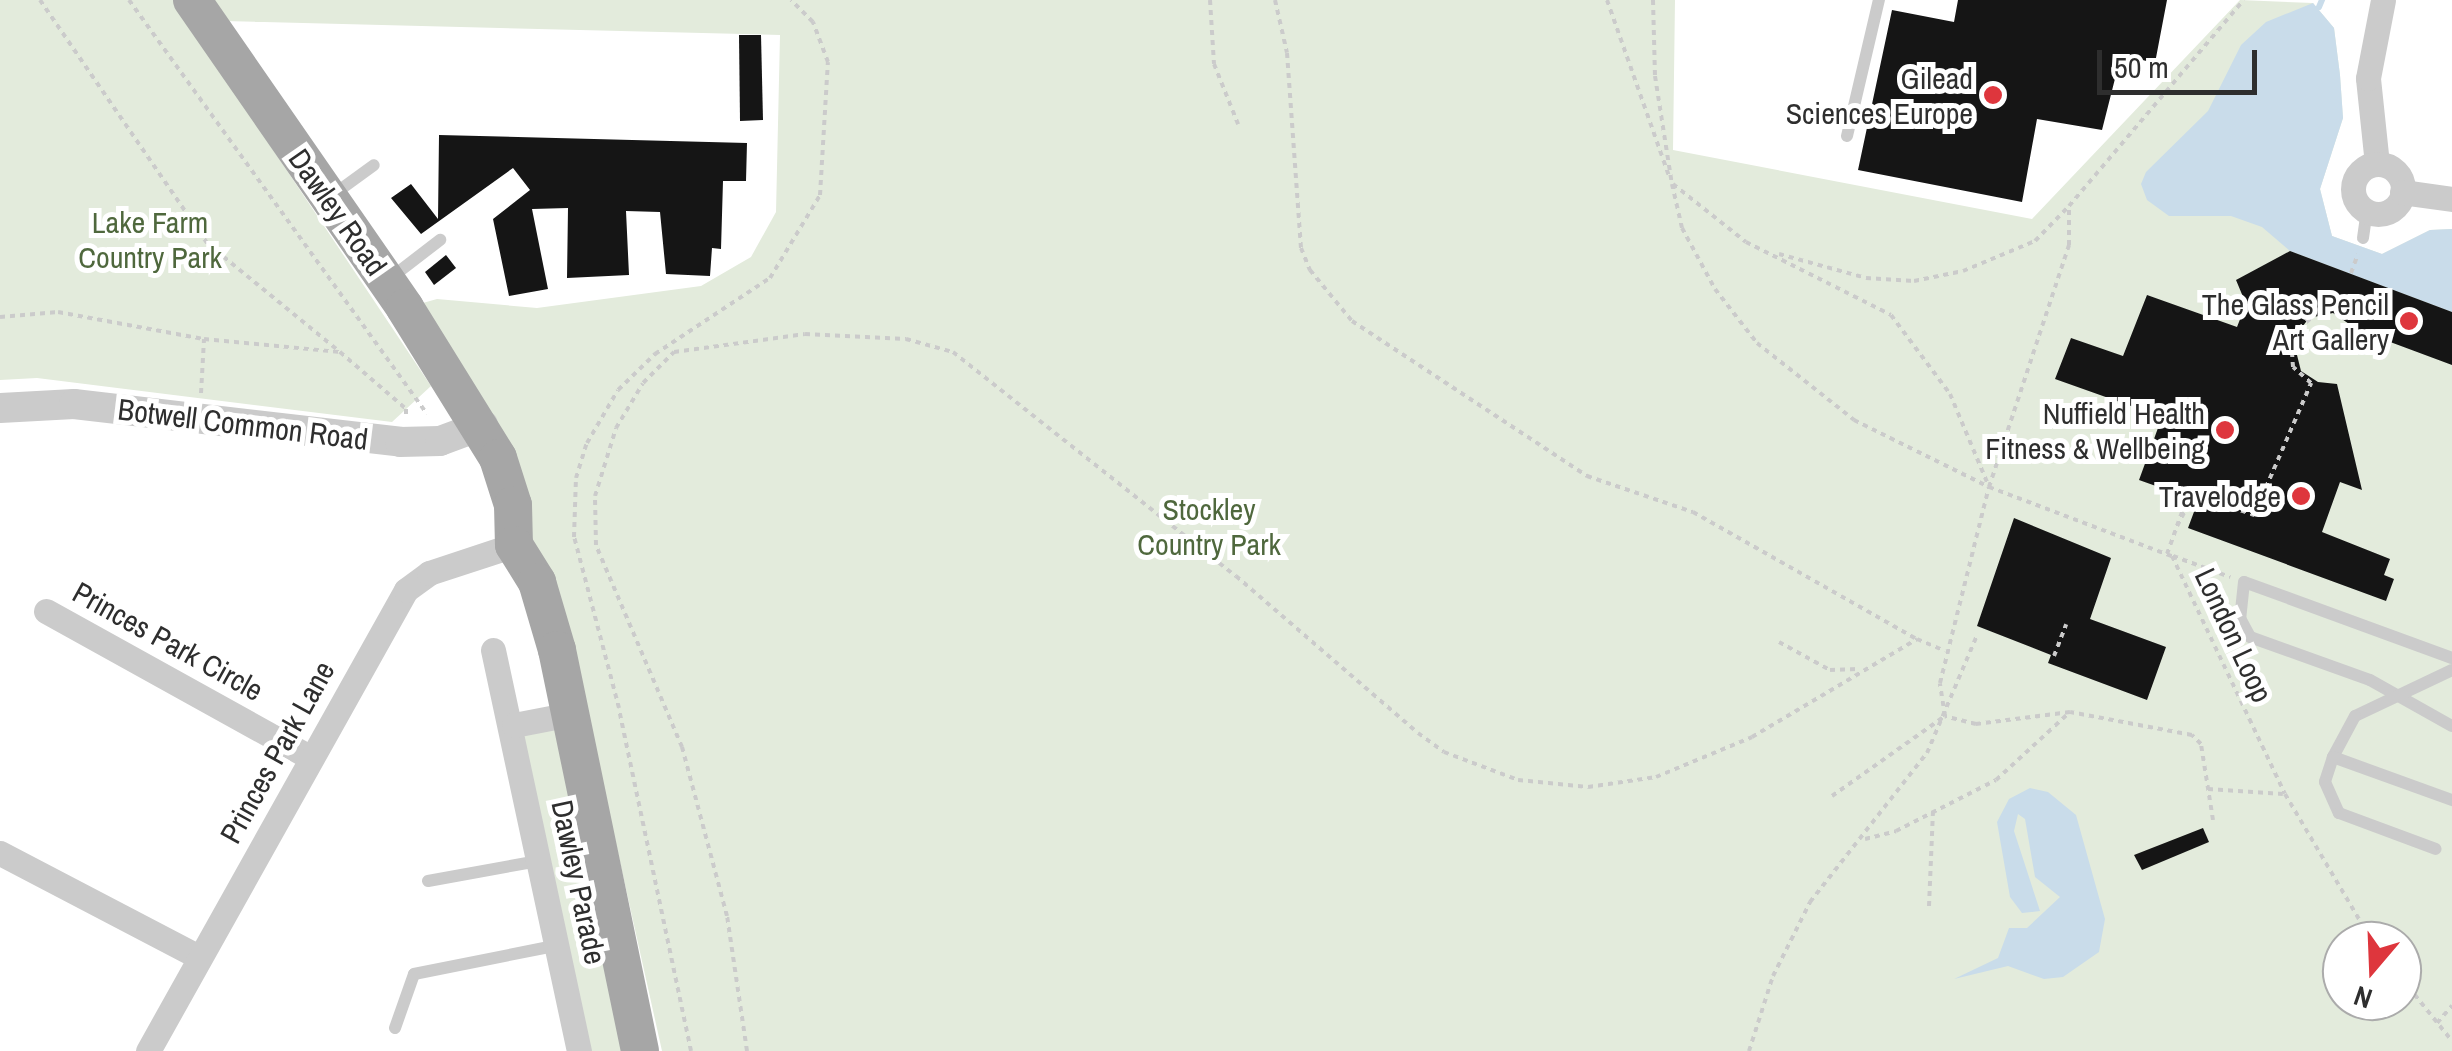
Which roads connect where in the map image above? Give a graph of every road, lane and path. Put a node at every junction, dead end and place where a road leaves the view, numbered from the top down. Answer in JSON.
{"nodes":[{"id":1,"x":40,"y":0,"type":"edge"},
{"id":2,"x":129,"y":0,"type":"edge"},
{"id":3,"x":192,"y":0,"type":"edge"},
{"id":4,"x":791,"y":0,"type":"edge"},
{"id":5,"x":1210,"y":0,"type":"edge"},
{"id":6,"x":1275,"y":0,"type":"edge"},
{"id":7,"x":1608,"y":0,"type":"edge"},
{"id":8,"x":1653,"y":0,"type":"edge"},
{"id":9,"x":1879,"y":0,"type":"edge"},
{"id":10,"x":2244,"y":0,"type":"edge"},
{"id":11,"x":2383,"y":0,"type":"edge"},
{"id":12,"x":1238,"y":124,"type":"dead end"},
{"id":13,"x":1847,"y":136,"type":"dead end"},
{"id":14,"x":2377,"y":164,"type":"junction"},
{"id":15,"x":374,"y":165,"type":"dead end"},
{"id":16,"x":1672,"y":184,"type":"junction"},
{"id":17,"x":2402,"y":192,"type":"junction"},
{"id":18,"x":328,"y":198,"type":"junction"},
{"id":19,"x":2452,"y":199,"type":"edge"},
{"id":20,"x":2069,"y":206,"type":"junction"},
{"id":21,"x":2367,"y":211,"type":"junction"},
{"id":22,"x":2363,"y":238,"type":"dead end"},
{"id":23,"x":440,"y":240,"type":"dead end"},
{"id":24,"x":1746,"y":242,"type":"junction"},
{"id":25,"x":386,"y":282,"type":"junction"},
{"id":26,"x":2315,"y":315,"type":"dead end"},
{"id":27,"x":0,"y":317,"type":"edge"},
{"id":28,"x":204,"y":339,"type":"junction"},
{"id":29,"x":340,"y":352,"type":"junction"},
{"id":30,"x":0,"y":408,"type":"edge"},
{"id":31,"x":200,"y":418,"type":"junction"},
{"id":32,"x":482,"y":425,"type":"junction"},
{"id":33,"x":440,"y":441,"type":"junction"},
{"id":34,"x":400,"y":442,"type":"junction"},
{"id":35,"x":1989,"y":487,"type":"junction"},
{"id":36,"x":2191,"y":487,"type":"dead end"},
{"id":37,"x":2177,"y":526,"type":"junction"},
{"id":38,"x":514,"y":545,"type":"junction"},
{"id":39,"x":2170,"y":555,"type":"junction"},
{"id":40,"x":2244,"y":582,"type":"junction"},
{"id":41,"x":46,"y":611,"type":"dead end"},
{"id":42,"x":2066,"y":624,"type":"dead end"},
{"id":43,"x":1978,"y":636,"type":"dead end"},
{"id":44,"x":1917,"y":638,"type":"junction"},
{"id":45,"x":1779,"y":642,"type":"dead end"},
{"id":46,"x":493,"y":650,"type":"dead end"},
{"id":47,"x":1945,"y":651,"type":"junction"},
{"id":48,"x":2054,"y":656,"type":"dead end"},
{"id":49,"x":2452,"y":658,"type":"edge"},
{"id":50,"x":1863,"y":669,"type":"junction"},
{"id":51,"x":2452,"y":670,"type":"edge"},
{"id":52,"x":2398,"y":696,"type":"junction"},
{"id":53,"x":2070,"y":712,"type":"junction"},
{"id":54,"x":570,"y":714,"type":"junction"},
{"id":55,"x":1945,"y":716,"type":"junction"},
{"id":56,"x":2447,"y":721,"type":"edge"},
{"id":57,"x":514,"y":725,"type":"junction"},
{"id":58,"x":312,"y":758,"type":"junction"},
{"id":59,"x":2333,"y":758,"type":"junction"},
{"id":60,"x":2208,"y":789,"type":"junction"},
{"id":61,"x":2285,"y":794,"type":"junction"},
{"id":62,"x":1832,"y":796,"type":"dead end"},
{"id":63,"x":2452,"y":800,"type":"edge"},
{"id":64,"x":1932,"y":812,"type":"junction"},
{"id":65,"x":2213,"y":820,"type":"dead end"},
{"id":66,"x":1863,"y":840,"type":"junction"},
{"id":67,"x":2436,"y":848,"type":"dead end"},
{"id":68,"x":0,"y":853,"type":"edge"},
{"id":69,"x":541,"y":861,"type":"junction"},
{"id":70,"x":428,"y":881,"type":"dead end"},
{"id":71,"x":1929,"y":906,"type":"dead end"},
{"id":72,"x":2360,"y":921,"type":"edge"},
{"id":73,"x":559,"y":946,"type":"junction"},
{"id":74,"x":200,"y":958,"type":"junction"},
{"id":75,"x":2422,"y":1004,"type":"edge"},
{"id":76,"x":2452,"y":1006,"type":"edge"},
{"id":77,"x":2438,"y":1024,"type":"junction"},
{"id":78,"x":395,"y":1028,"type":"dead end"},
{"id":79,"x":2452,"y":1042,"type":"edge"},
{"id":80,"x":148,"y":1051,"type":"edge"},
{"id":81,"x":579,"y":1051,"type":"edge"},
{"id":82,"x":640,"y":1051,"type":"edge"},
{"id":83,"x":690,"y":1051,"type":"edge"},
{"id":84,"x":747,"y":1051,"type":"edge"},
{"id":85,"x":1748,"y":1051,"type":"edge"}],
"edges":[{"from":1,"to":29,"type":"path"},
{"from":2,"to":33,"type":"path"},
{"from":3,"to":18,"type":"main road","name":"Dawley Road"},
{"from":4,"to":83,"type":"path"},
{"from":5,"to":12,"type":"path"},
{"from":6,"to":44,"type":"path"},
{"from":7,"to":16,"type":"path"},
{"from":8,"to":16,"type":"path","name":"London Loop"},
{"from":9,"to":13,"type":"lane"},
{"from":10,"to":20,"type":"path"},
{"from":11,"to":14,"type":"street"},
{"from":14,"to":17,"type":"street"},
{"from":14,"to":21,"type":"street"},
{"from":15,"to":18,"type":"lane"},
{"from":16,"to":24,"type":"path"},
{"from":16,"to":35,"type":"path","name":"London Loop"},
{"from":17,"to":19,"type":"street"},
{"from":17,"to":21,"type":"street"},
{"from":18,"to":25,"type":"main road","name":"Dawley Road"},
{"from":20,"to":24,"type":"path"},
{"from":20,"to":35,"type":"path"},
{"from":21,"to":22,"type":"lane"},
{"from":23,"to":25,"type":"lane"},
{"from":24,"to":35,"type":"path"},
{"from":25,"to":32,"type":"main road","name":"Dawley Road"},
{"from":26,"to":37,"type":"path"},
{"from":27,"to":28,"type":"path"},
{"from":28,"to":29,"type":"path"},
{"from":28,"to":31,"type":"path"},
{"from":29,"to":34,"type":"path"},
{"from":30,"to":31,"type":"street","name":"Botwell Common Road"},
{"from":31,"to":34,"type":"street","name":"Botwell Common Road"},
{"from":32,"to":33,"type":"street","name":"Botwell Common Road"},
{"from":32,"to":38,"type":"main road","name":"Dawley Road"},
{"from":33,"to":34,"type":"street","name":"Botwell Common Road"},
{"from":35,"to":39,"type":"path","name":"London Loop"},
{"from":35,"to":47,"type":"path"},
{"from":36,"to":37,"type":"path"},
{"from":37,"to":39,"type":"path"},
{"from":38,"to":54,"type":"main road"},
{"from":38,"to":58,"type":"street","name":"Princes Park Lane"},
{"from":39,"to":40,"type":"path"},
{"from":39,"to":61,"type":"path","name":"London Loop"},
{"from":40,"to":49,"type":"lane"},
{"from":40,"to":52,"type":"lane"},
{"from":41,"to":58,"type":"street","name":"Princes Park Circle"},
{"from":42,"to":48,"type":"path"},
{"from":43,"to":55,"type":"path"},
{"from":44,"to":47,"type":"path"},
{"from":44,"to":50,"type":"path"},
{"from":45,"to":50,"type":"path"},
{"from":46,"to":57,"type":"street","name":"Dawley Parade"},
{"from":47,"to":55,"type":"path"},
{"from":50,"to":84,"type":"path"},
{"from":51,"to":52,"type":"lane"},
{"from":52,"to":56,"type":"lane"},
{"from":52,"to":59,"type":"lane"},
{"from":53,"to":55,"type":"path"},
{"from":53,"to":60,"type":"path"},
{"from":53,"to":64,"type":"path"},
{"from":54,"to":57,"type":"street"},
{"from":54,"to":82,"type":"main road"},
{"from":55,"to":62,"type":"path"},
{"from":55,"to":66,"type":"path"},
{"from":57,"to":69,"type":"street","name":"Dawley Parade"},
{"from":58,"to":74,"type":"street","name":"Princes Park Lane"},
{"from":59,"to":63,"type":"lane"},
{"from":59,"to":67,"type":"lane"},
{"from":60,"to":61,"type":"path"},
{"from":60,"to":65,"type":"path"},
{"from":61,"to":72,"type":"path","name":"London Loop"},
{"from":64,"to":66,"type":"path"},
{"from":64,"to":71,"type":"path"},
{"from":66,"to":85,"type":"path"},
{"from":68,"to":74,"type":"street"},
{"from":69,"to":70,"type":"lane"},
{"from":69,"to":73,"type":"street","name":"Dawley Parade"},
{"from":73,"to":78,"type":"lane"},
{"from":73,"to":81,"type":"street","name":"Dawley Parade"},
{"from":74,"to":80,"type":"street","name":"Princes Park Lane"},
{"from":75,"to":77,"type":"path"},
{"from":76,"to":77,"type":"path"},
{"from":77,"to":79,"type":"path"}]}
